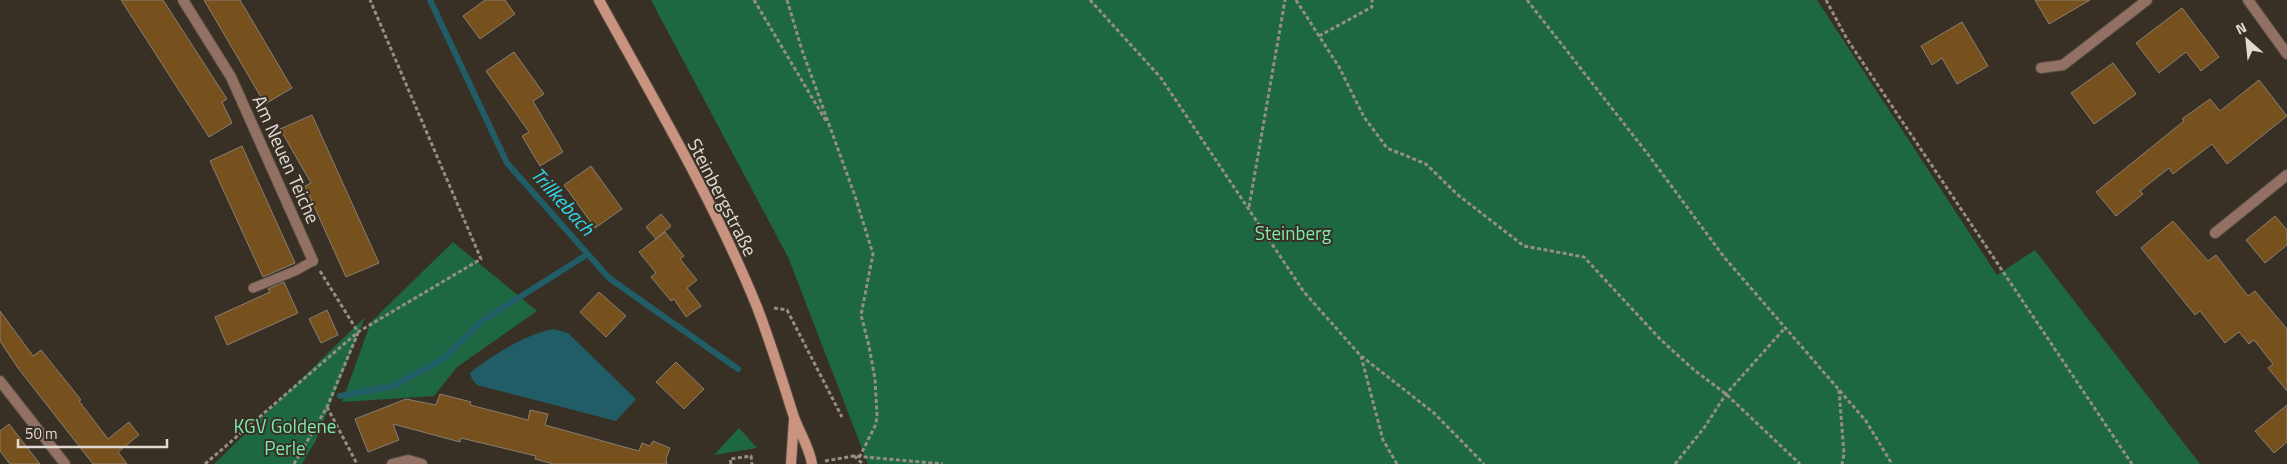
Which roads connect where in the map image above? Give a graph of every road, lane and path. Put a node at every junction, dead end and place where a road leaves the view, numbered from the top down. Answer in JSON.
{"nodes":[{"id":1,"x":183,"y":0,"type":"edge"},
{"id":2,"x":370,"y":0,"type":"edge"},
{"id":3,"x":599,"y":0,"type":"edge"},
{"id":4,"x":754,"y":0,"type":"edge"},
{"id":5,"x":787,"y":0,"type":"edge"},
{"id":6,"x":1090,"y":0,"type":"edge"},
{"id":7,"x":1285,"y":0,"type":"edge"},
{"id":8,"x":1296,"y":0,"type":"edge"},
{"id":9,"x":1372,"y":0,"type":"edge"},
{"id":10,"x":1526,"y":0,"type":"edge"},
{"id":11,"x":1826,"y":0,"type":"edge"},
{"id":12,"x":2147,"y":0,"type":"edge"},
{"id":13,"x":2248,"y":0,"type":"edge"},
{"id":14,"x":1319,"y":36,"type":"junction"},
{"id":15,"x":2287,"y":54,"type":"edge"},
{"id":16,"x":2041,"y":68,"type":"dead end"},
{"id":17,"x":830,"y":128,"type":"junction"},
{"id":18,"x":2287,"y":175,"type":"edge"},
{"id":19,"x":1249,"y":208,"type":"junction"},
{"id":20,"x":2215,"y":233,"type":"dead end"},
{"id":21,"x":313,"y":261,"type":"junction"},
{"id":22,"x":253,"y":288,"type":"dead end"},
{"id":23,"x":756,"y":307,"type":"junction"},
{"id":24,"x":1784,"y":329,"type":"junction"},
{"id":25,"x":358,"y":332,"type":"junction"},
{"id":26,"x":1360,"y":355,"type":"junction"},
{"id":27,"x":0,"y":381,"type":"edge"},
{"id":28,"x":1838,"y":390,"type":"junction"},
{"id":29,"x":1726,"y":394,"type":"junction"},
{"id":30,"x":327,"y":407,"type":"junction"},
{"id":31,"x":794,"y":418,"type":"junction"},
{"id":32,"x":842,"y":418,"type":"dead end"},
{"id":33,"x":854,"y":456,"type":"junction"},
{"id":34,"x":860,"y":456,"type":"junction"},
{"id":35,"x":817,"y":463,"type":"edge"},
{"id":36,"x":65,"y":464,"type":"edge"},
{"id":37,"x":204,"y":464,"type":"edge"},
{"id":38,"x":294,"y":464,"type":"edge"},
{"id":39,"x":357,"y":464,"type":"edge"},
{"id":40,"x":392,"y":464,"type":"edge"},
{"id":41,"x":422,"y":464,"type":"edge"},
{"id":42,"x":731,"y":464,"type":"edge"},
{"id":43,"x":752,"y":464,"type":"edge"},
{"id":44,"x":791,"y":464,"type":"edge"},
{"id":45,"x":862,"y":464,"type":"edge"},
{"id":46,"x":943,"y":464,"type":"edge"},
{"id":47,"x":1397,"y":464,"type":"edge"},
{"id":48,"x":1484,"y":464,"type":"edge"},
{"id":49,"x":1676,"y":464,"type":"edge"},
{"id":50,"x":1800,"y":464,"type":"edge"},
{"id":51,"x":1842,"y":464,"type":"edge"},
{"id":52,"x":1892,"y":464,"type":"edge"},
{"id":53,"x":2132,"y":464,"type":"edge"}],
"edges":[{"from":1,"to":21,"type":"street","name":"Am Neuen Teiche"},
{"from":2,"to":25,"type":"path"},
{"from":3,"to":23,"type":"main road","name":"Steinbergstraße"},
{"from":4,"to":17,"type":"path"},
{"from":5,"to":17,"type":"path"},
{"from":6,"to":19,"type":"path"},
{"from":7,"to":19,"type":"path"},
{"from":8,"to":14,"type":"path"},
{"from":9,"to":14,"type":"path"},
{"from":10,"to":24,"type":"path"},
{"from":11,"to":53,"type":"path"},
{"from":12,"to":16,"type":"street"},
{"from":13,"to":15,"type":"street"},
{"from":14,"to":29,"type":"path"},
{"from":17,"to":34,"type":"path"},
{"from":18,"to":20,"type":"street"},
{"from":19,"to":26,"type":"path"},
{"from":21,"to":22,"type":"lane"},
{"from":21,"to":25,"type":"path"},
{"from":23,"to":31,"type":"main road","name":"Steinbergstraße"},
{"from":23,"to":32,"type":"path"},
{"from":24,"to":28,"type":"path"},
{"from":24,"to":29,"type":"path"},
{"from":25,"to":30,"type":"path"},
{"from":25,"to":37,"type":"path"},
{"from":26,"to":47,"type":"path"},
{"from":26,"to":48,"type":"path"},
{"from":27,"to":36,"type":"street"},
{"from":28,"to":51,"type":"path"},
{"from":28,"to":52,"type":"path"},
{"from":29,"to":49,"type":"path"},
{"from":29,"to":50,"type":"path"},
{"from":30,"to":38,"type":"path"},
{"from":30,"to":39,"type":"path"},
{"from":31,"to":35,"type":"main road","name":"Steinbergstraße"},
{"from":31,"to":44,"type":"main road"},
{"from":33,"to":34,"type":"path"},
{"from":33,"to":35,"type":"path"},
{"from":33,"to":45,"type":"path"},
{"from":34,"to":46,"type":"path"},
{"from":40,"to":41,"type":"street"},
{"from":42,"to":43,"type":"path"}]}
